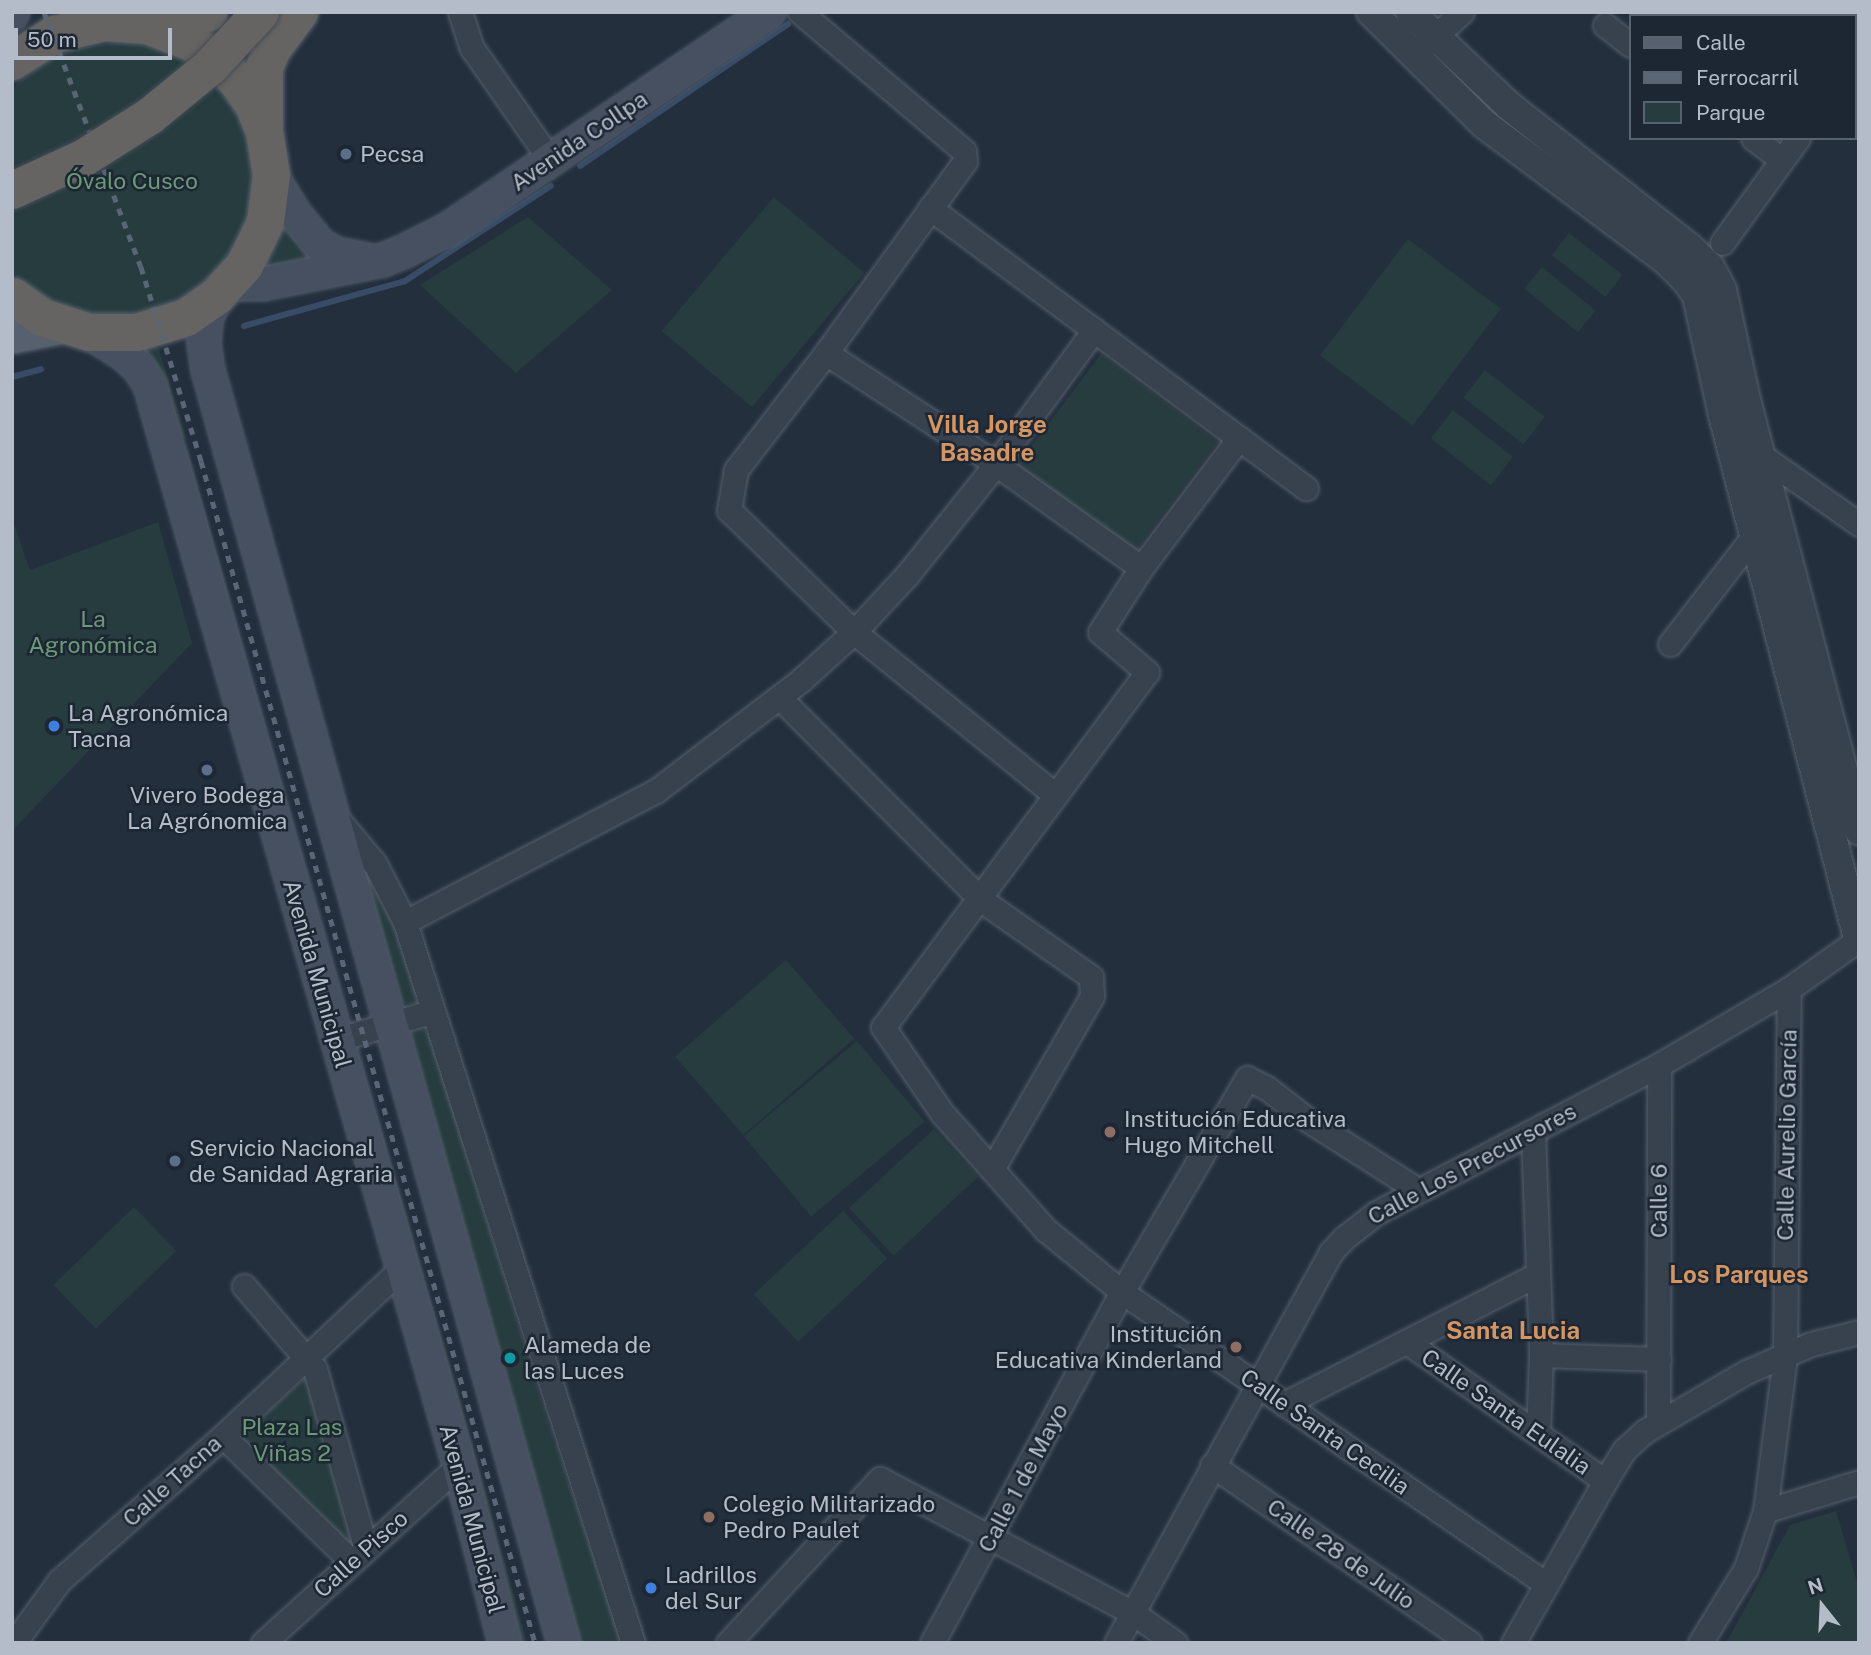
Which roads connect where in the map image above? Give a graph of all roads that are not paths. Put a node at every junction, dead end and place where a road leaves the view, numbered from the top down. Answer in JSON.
{"nodes":[{"id":1,"x":209,"y":12,"type":"edge"},
{"id":2,"x":260,"y":12,"type":"edge"},
{"id":3,"x":299,"y":12,"type":"edge"},
{"id":4,"x":769,"y":12,"type":"edge"},
{"id":5,"x":800,"y":12,"type":"edge"},
{"id":6,"x":1371,"y":12,"type":"edge"},
{"id":7,"x":1410,"y":12,"type":"edge"},
{"id":8,"x":1462,"y":12,"type":"edge"},
{"id":9,"x":464,"y":14,"type":"edge"},
{"id":10,"x":136,"y":22,"type":"edge"},
{"id":11,"x":1605,"y":24,"type":"dead end"},
{"id":12,"x":1630,"y":44,"type":"edge"},
{"id":13,"x":1424,"y":46,"type":"junction"},
{"id":14,"x":12,"y":61,"type":"edge"},
{"id":15,"x":264,"y":131,"type":"junction"},
{"id":16,"x":1756,"y":140,"type":"edge"},
{"id":17,"x":1797,"y":140,"type":"edge"},
{"id":18,"x":551,"y":160,"type":"junction"},
{"id":19,"x":1782,"y":160,"type":"junction"},
{"id":20,"x":271,"y":175,"type":"junction"},
{"id":21,"x":12,"y":190,"type":"edge"},
{"id":22,"x":930,"y":208,"type":"junction"},
{"id":23,"x":1722,"y":243,"type":"dead end"},
{"id":24,"x":383,"y":260,"type":"junction"},
{"id":25,"x":223,"y":290,"type":"junction"},
{"id":26,"x":12,"y":296,"type":"edge"},
{"id":27,"x":76,"y":329,"type":"junction"},
{"id":28,"x":1094,"y":330,"type":"junction"},
{"id":29,"x":12,"y":335,"type":"edge"},
{"id":30,"x":826,"y":353,"type":"junction"},
{"id":31,"x":1239,"y":438,"type":"junction"},
{"id":32,"x":1759,"y":454,"type":"junction"},
{"id":33,"x":996,"y":464,"type":"junction"},
{"id":34,"x":1306,"y":488,"type":"dead end"},
{"id":35,"x":1775,"y":511,"type":"junction"},
{"id":36,"x":1859,"y":524,"type":"edge"},
{"id":37,"x":1755,"y":534,"type":"junction"},
{"id":38,"x":1141,"y":568,"type":"junction"},
{"id":39,"x":854,"y":632,"type":"junction"},
{"id":40,"x":1670,"y":644,"type":"dead end"},
{"id":41,"x":779,"y":697,"type":"junction"},
{"id":42,"x":1055,"y":795,"type":"junction"},
{"id":43,"x":332,"y":812,"type":"junction"},
{"id":44,"x":1859,"y":830,"type":"edge"},
{"id":45,"x":980,"y":900,"type":"junction"},
{"id":46,"x":405,"y":922,"type":"junction"},
{"id":47,"x":1858,"y":940,"type":"edge"},
{"id":48,"x":1789,"y":989,"type":"junction"},
{"id":49,"x":433,"y":1011,"type":"junction"},
{"id":50,"x":391,"y":1023,"type":"junction"},
{"id":51,"x":336,"y":1040,"type":"junction"},
{"id":52,"x":1658,"y":1065,"type":"junction"},
{"id":53,"x":1533,"y":1132,"type":"junction"},
{"id":54,"x":992,"y":1170,"type":"junction"},
{"id":55,"x":1418,"y":1190,"type":"junction"},
{"id":56,"x":401,"y":1269,"type":"junction"},
{"id":57,"x":1538,"y":1274,"type":"junction"},
{"id":58,"x":244,"y":1286,"type":"dead end"},
{"id":59,"x":1122,"y":1292,"type":"junction"},
{"id":60,"x":1859,"y":1332,"type":"edge"},
{"id":61,"x":1408,"y":1342,"type":"junction"},
{"id":62,"x":1541,"y":1355,"type":"junction"},
{"id":63,"x":1785,"y":1356,"type":"junction"},
{"id":64,"x":307,"y":1357,"type":"junction"},
{"id":65,"x":1659,"y":1359,"type":"junction"},
{"id":66,"x":1258,"y":1386,"type":"junction"},
{"id":67,"x":1284,"y":1404,"type":"junction"},
{"id":68,"x":1658,"y":1422,"type":"junction"},
{"id":69,"x":1538,"y":1432,"type":"junction"},
{"id":70,"x":223,"y":1436,"type":"junction"},
{"id":71,"x":458,"y":1465,"type":"junction"},
{"id":72,"x":1212,"y":1465,"type":"junction"},
{"id":73,"x":1605,"y":1481,"type":"junction"},
{"id":74,"x":1859,"y":1482,"type":"edge"},
{"id":75,"x":1765,"y":1511,"type":"junction"},
{"id":76,"x":991,"y":1538,"type":"junction"},
{"id":77,"x":359,"y":1556,"type":"junction"},
{"id":78,"x":1546,"y":1584,"type":"junction"},
{"id":79,"x":1133,"y":1613,"type":"junction"},
{"id":80,"x":277,"y":1638,"type":"edge"},
{"id":81,"x":14,"y":1643,"type":"edge"},
{"id":82,"x":505,"y":1643,"type":"edge"},
{"id":83,"x":564,"y":1643,"type":"edge"},
{"id":84,"x":633,"y":1643,"type":"edge"},
{"id":85,"x":728,"y":1643,"type":"edge"},
{"id":86,"x":932,"y":1643,"type":"edge"},
{"id":87,"x":1116,"y":1643,"type":"edge"},
{"id":88,"x":1175,"y":1643,"type":"edge"},
{"id":89,"x":1470,"y":1643,"type":"edge"},
{"id":90,"x":1513,"y":1643,"type":"edge"},
{"id":91,"x":1700,"y":1643,"type":"edge"}],
"edges":[{"from":1,"to":10,"type":"highway"},
{"from":2,"to":21,"type":"highway","bridge":true},
{"from":3,"to":15,"type":"highway"},
{"from":4,"to":18,"type":"main road","name":"Avenida Collpa"},
{"from":5,"to":22,"type":"street"},
{"from":6,"to":13,"type":"street"},
{"from":7,"to":13,"type":"street"},
{"from":8,"to":13,"type":"street"},
{"from":9,"to":18,"type":"street"},
{"from":10,"to":14,"type":"highway"},
{"from":10,"to":15,"type":"highway"},
{"from":11,"to":12,"type":"street"},
{"from":13,"to":32,"type":"street"},
{"from":13,"to":37,"type":"street"},
{"from":15,"to":20,"type":"highway"},
{"from":16,"to":19,"type":"street"},
{"from":17,"to":19,"type":"street"},
{"from":18,"to":24,"type":"main road","name":"Avenida Collpa"},
{"from":19,"to":23,"type":"street"},
{"from":20,"to":24,"type":"main road","name":"Avenida Collpa"},
{"from":20,"to":25,"type":"highway"},
{"from":22,"to":28,"type":"street"},
{"from":22,"to":30,"type":"street"},
{"from":24,"to":25,"type":"main road","name":"Avenida Collpa"},
{"from":25,"to":27,"type":"highway"},
{"from":25,"to":43,"type":"main road"},
{"from":26,"to":27,"type":"highway"},
{"from":27,"to":29,"type":"main road"},
{"from":27,"to":51,"type":"main road","name":"Avenida Municipal"},
{"from":28,"to":31,"type":"street"},
{"from":28,"to":33,"type":"street"},
{"from":30,"to":33,"type":"street"},
{"from":30,"to":39,"type":"street"},
{"from":31,"to":34,"type":"street"},
{"from":31,"to":38,"type":"street"},
{"from":32,"to":35,"type":"street"},
{"from":32,"to":36,"type":"street"},
{"from":33,"to":38,"type":"street"},
{"from":33,"to":39,"type":"street"},
{"from":35,"to":37,"type":"street"},
{"from":35,"to":44,"type":"street"},
{"from":37,"to":40,"type":"street"},
{"from":37,"to":47,"type":"street"},
{"from":38,"to":42,"type":"street"},
{"from":39,"to":41,"type":"street"},
{"from":39,"to":42,"type":"street"},
{"from":41,"to":45,"type":"street"},
{"from":41,"to":46,"type":"street"},
{"from":42,"to":45,"type":"street"},
{"from":43,"to":46,"type":"street"},
{"from":43,"to":50,"type":"main road"},
{"from":45,"to":54,"type":"street","name":"Calle Santa Cecilia"},
{"from":45,"to":54,"type":"street"},
{"from":46,"to":49,"type":"street"},
{"from":47,"to":48,"type":"street"},
{"from":48,"to":52,"type":"street","name":"Calle Los Precursores"},
{"from":48,"to":63,"type":"street","name":"Calle Aurelio García"},
{"from":49,"to":50,"type":"street"},
{"from":49,"to":84,"type":"street"},
{"from":50,"to":51,"type":"street"},
{"from":50,"to":83,"type":"main road"},
{"from":51,"to":56,"type":"main road","name":"Avenida Municipal"},
{"from":52,"to":53,"type":"street","name":"Calle Los Precursores"},
{"from":52,"to":65,"type":"street","name":"Calle 6"},
{"from":53,"to":55,"type":"street","name":"Calle Los Precursores"},
{"from":53,"to":57,"type":"street"},
{"from":54,"to":59,"type":"street","name":"Calle Santa Cecilia"},
{"from":55,"to":59,"type":"street","name":"Calle 1 de Mayo"},
{"from":55,"to":66,"type":"street","name":"Calle Los Precursores"},
{"from":56,"to":64,"type":"street","name":"Calle Tacna"},
{"from":56,"to":71,"type":"main road","name":"Avenida Municipal"},
{"from":57,"to":61,"type":"street"},
{"from":57,"to":62,"type":"street"},
{"from":58,"to":64,"type":"street"},
{"from":59,"to":66,"type":"street","name":"Calle Santa Cecilia"},
{"from":59,"to":76,"type":"street","name":"Calle 1 de Mayo"},
{"from":60,"to":63,"type":"street"},
{"from":61,"to":67,"type":"street"},
{"from":61,"to":69,"type":"street","name":"Calle Santa Eulalia"},
{"from":62,"to":65,"type":"street"},
{"from":62,"to":69,"type":"street"},
{"from":63,"to":68,"type":"street"},
{"from":63,"to":75,"type":"street","name":"Calle Aurelio García"},
{"from":64,"to":70,"type":"street","name":"Calle Tacna"},
{"from":64,"to":77,"type":"street"},
{"from":65,"to":68,"type":"street","name":"Calle 6"},
{"from":66,"to":67,"type":"street","name":"Calle Santa Cecilia"},
{"from":66,"to":72,"type":"street","name":"Calle Los Precursores"},
{"from":67,"to":78,"type":"street","name":"Calle Santa Cecilia"},
{"from":68,"to":73,"type":"street"},
{"from":69,"to":73,"type":"street","name":"Calle Santa Eulalia"},
{"from":70,"to":77,"type":"street"},
{"from":70,"to":81,"type":"street","name":"Calle Tacna"},
{"from":71,"to":77,"type":"street","name":"Calle Pisco"},
{"from":71,"to":82,"type":"main road","name":"Avenida Municipal"},
{"from":72,"to":79,"type":"street","name":"Calle Los Precursores"},
{"from":72,"to":89,"type":"street","name":"Calle 28 de Julio"},
{"from":73,"to":78,"type":"street"},
{"from":74,"to":75,"type":"street"},
{"from":75,"to":91,"type":"street","name":"Calle Aurelio García"},
{"from":76,"to":79,"type":"street"},
{"from":76,"to":85,"type":"street"},
{"from":76,"to":86,"type":"street","name":"Calle 1 de Mayo"},
{"from":77,"to":80,"type":"street","name":"Calle Pisco"},
{"from":78,"to":90,"type":"street"},
{"from":79,"to":87,"type":"street","name":"Calle Los Precursores"},
{"from":79,"to":88,"type":"street"}]}
